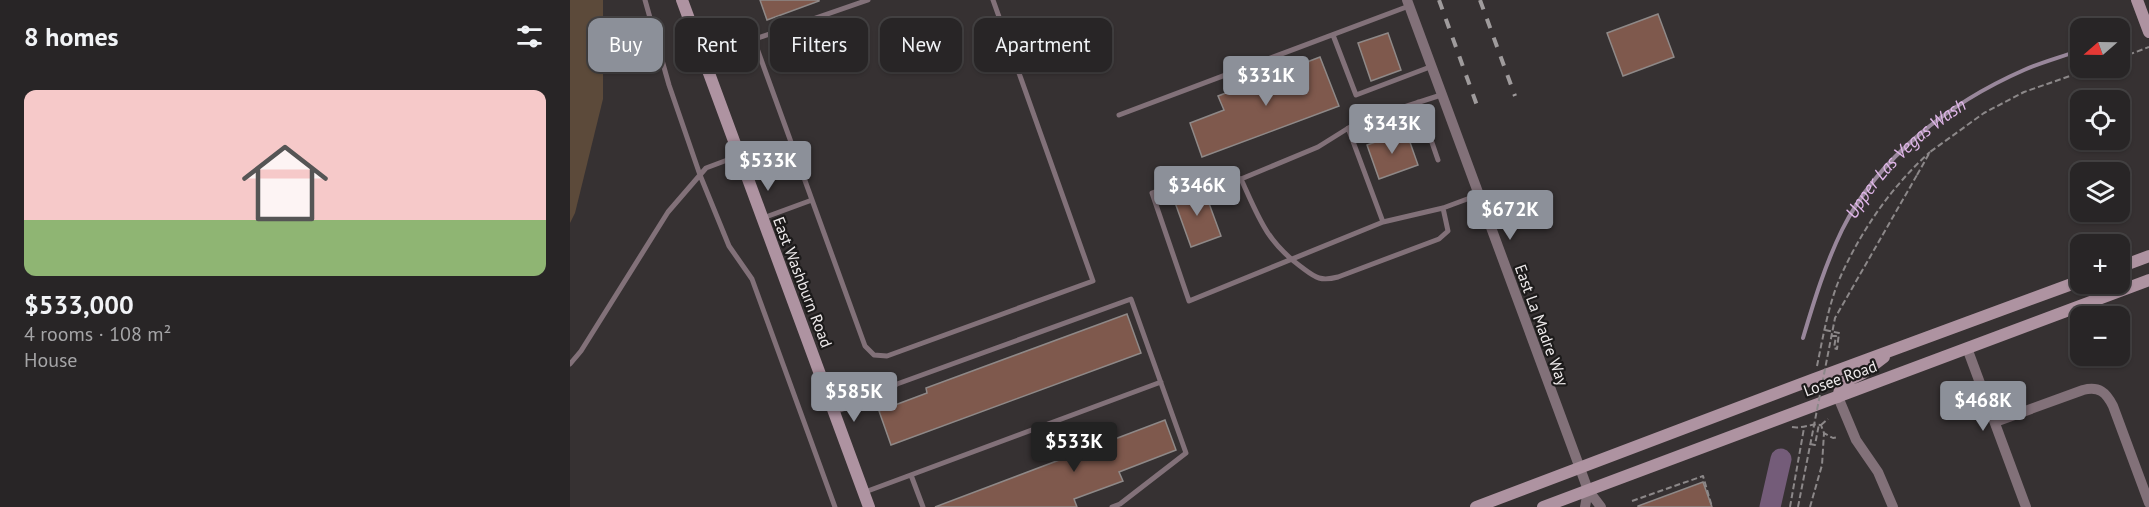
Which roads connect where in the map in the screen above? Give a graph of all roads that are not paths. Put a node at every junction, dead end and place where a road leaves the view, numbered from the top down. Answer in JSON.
{"nodes":[{"id":1,"x":645,"y":0,"type":"edge"},
{"id":2,"x":682,"y":0,"type":"edge"},
{"id":3,"x":868,"y":0,"type":"edge"},
{"id":4,"x":993,"y":0,"type":"edge"},
{"id":5,"x":2137,"y":0,"type":"edge"},
{"id":6,"x":1408,"y":3,"type":"edge"},
{"id":7,"x":689,"y":18,"type":"edge"},
{"id":8,"x":2149,"y":32,"type":"edge"},
{"id":9,"x":1333,"y":35,"type":"junction"},
{"id":10,"x":758,"y":39,"type":"edge"},
{"id":11,"x":758,"y":51,"type":"edge"},
{"id":12,"x":1430,"y":67,"type":"junction"},
{"id":13,"x":708,"y":72,"type":"edge"},
{"id":14,"x":1441,"y":94,"type":"junction"},
{"id":15,"x":1418,"y":102,"type":"junction"},
{"id":16,"x":1119,"y":115,"type":"dead end"},
{"id":17,"x":1348,"y":128,"type":"junction"},
{"id":18,"x":738,"y":156,"type":"junction"},
{"id":19,"x":1438,"y":160,"type":"dead end"},
{"id":20,"x":700,"y":175,"type":"junction"},
{"id":21,"x":1241,"y":179,"type":"junction"},
{"id":22,"x":1478,"y":195,"type":"junction"},
{"id":23,"x":812,"y":200,"type":"junction"},
{"id":24,"x":1443,"y":208,"type":"junction"},
{"id":25,"x":762,"y":219,"type":"junction"},
{"id":26,"x":1383,"y":222,"type":"junction"},
{"id":27,"x":2149,"y":256,"type":"edge"},
{"id":28,"x":1290,"y":259,"type":"junction"},
{"id":29,"x":2130,"y":263,"type":"edge"},
{"id":30,"x":2149,"y":280,"type":"edge"},
{"id":31,"x":2070,"y":285,"type":"edge"},
{"id":32,"x":1967,"y":348,"type":"junction"},
{"id":33,"x":1895,"y":349,"type":"junction"},
{"id":34,"x":570,"y":364,"type":"edge"},
{"id":35,"x":1161,"y":381,"type":"junction"},
{"id":36,"x":1838,"y":397,"type":"junction"},
{"id":37,"x":835,"y":412,"type":"junction"},
{"id":38,"x":1995,"y":422,"type":"junction"},
{"id":39,"x":1579,"y":468,"type":"junction"},
{"id":40,"x":911,"y":475,"type":"junction"},
{"id":41,"x":1588,"y":490,"type":"junction"},
{"id":42,"x":863,"y":492,"type":"junction"},
{"id":43,"x":2149,"y":503,"type":"edge"},
{"id":44,"x":835,"y":507,"type":"edge"},
{"id":45,"x":869,"y":507,"type":"edge"},
{"id":46,"x":922,"y":507,"type":"edge"},
{"id":47,"x":1112,"y":507,"type":"edge"},
{"id":48,"x":1476,"y":507,"type":"edge"},
{"id":49,"x":1543,"y":507,"type":"edge"},
{"id":50,"x":1585,"y":507,"type":"edge"},
{"id":51,"x":1601,"y":507,"type":"edge"},
{"id":52,"x":1893,"y":507,"type":"edge"},
{"id":53,"x":2026,"y":507,"type":"edge"}],
"edges":[{"from":1,"to":20,"type":"lane"},
{"from":2,"to":7,"type":"main road","name":"East Washburn Road"},
{"from":3,"to":10,"type":"lane"},
{"from":4,"to":23,"type":"lane"},
{"from":5,"to":8,"type":"main road"},
{"from":6,"to":9,"type":"lane"},
{"from":6,"to":12,"type":"street","name":"East La Madre Way"},
{"from":9,"to":12,"type":"lane"},
{"from":9,"to":16,"type":"lane"},
{"from":11,"to":23,"type":"lane"},
{"from":12,"to":14,"type":"street","name":"East La Madre Way"},
{"from":13,"to":18,"type":"main road","name":"East Washburn Road"},
{"from":14,"to":15,"type":"lane"},
{"from":14,"to":22,"type":"street","name":"East La Madre Way"},
{"from":15,"to":17,"type":"lane"},
{"from":15,"to":19,"type":"lane"},
{"from":17,"to":21,"type":"lane"},
{"from":17,"to":26,"type":"lane"},
{"from":18,"to":20,"type":"lane"},
{"from":18,"to":25,"type":"main road","name":"East Washburn Road"},
{"from":20,"to":34,"type":"lane"},
{"from":20,"to":44,"type":"lane"},
{"from":21,"to":28,"type":"lane"},
{"from":21,"to":28,"type":"lane"},
{"from":22,"to":24,"type":"lane"},
{"from":22,"to":39,"type":"street","name":"East La Madre Way"},
{"from":23,"to":25,"type":"lane"},
{"from":24,"to":26,"type":"lane"},
{"from":24,"to":28,"type":"lane"},
{"from":25,"to":37,"type":"main road","name":"East Washburn Road"},
{"from":26,"to":28,"type":"lane"},
{"from":27,"to":29,"type":"main road"},
{"from":30,"to":32,"type":"main road","name":"Losee Road"},
{"from":31,"to":33,"type":"main road","name":"Losee Road"},
{"from":32,"to":36,"type":"main road","name":"Losee Road"},
{"from":32,"to":38,"type":"street"},
{"from":33,"to":36,"type":"main road"},
{"from":33,"to":39,"type":"main road","name":"Losee Road"},
{"from":35,"to":37,"type":"lane"},
{"from":35,"to":40,"type":"lane"},
{"from":35,"to":47,"type":"lane"},
{"from":36,"to":41,"type":"main road","name":"Losee Road"},
{"from":36,"to":52,"type":"street"},
{"from":37,"to":42,"type":"main road","name":"East Washburn Road"},
{"from":38,"to":43,"type":"street"},
{"from":38,"to":53,"type":"street"},
{"from":39,"to":41,"type":"street","name":"East La Madre Way"},
{"from":39,"to":48,"type":"main road","name":"Losee Road"},
{"from":40,"to":42,"type":"lane"},
{"from":40,"to":46,"type":"lane"},
{"from":41,"to":49,"type":"main road","name":"Losee Road"},
{"from":41,"to":50,"type":"street"},
{"from":41,"to":51,"type":"street","name":"East La Madre Way"},
{"from":42,"to":45,"type":"main road","name":"East Washburn Road"}]}
